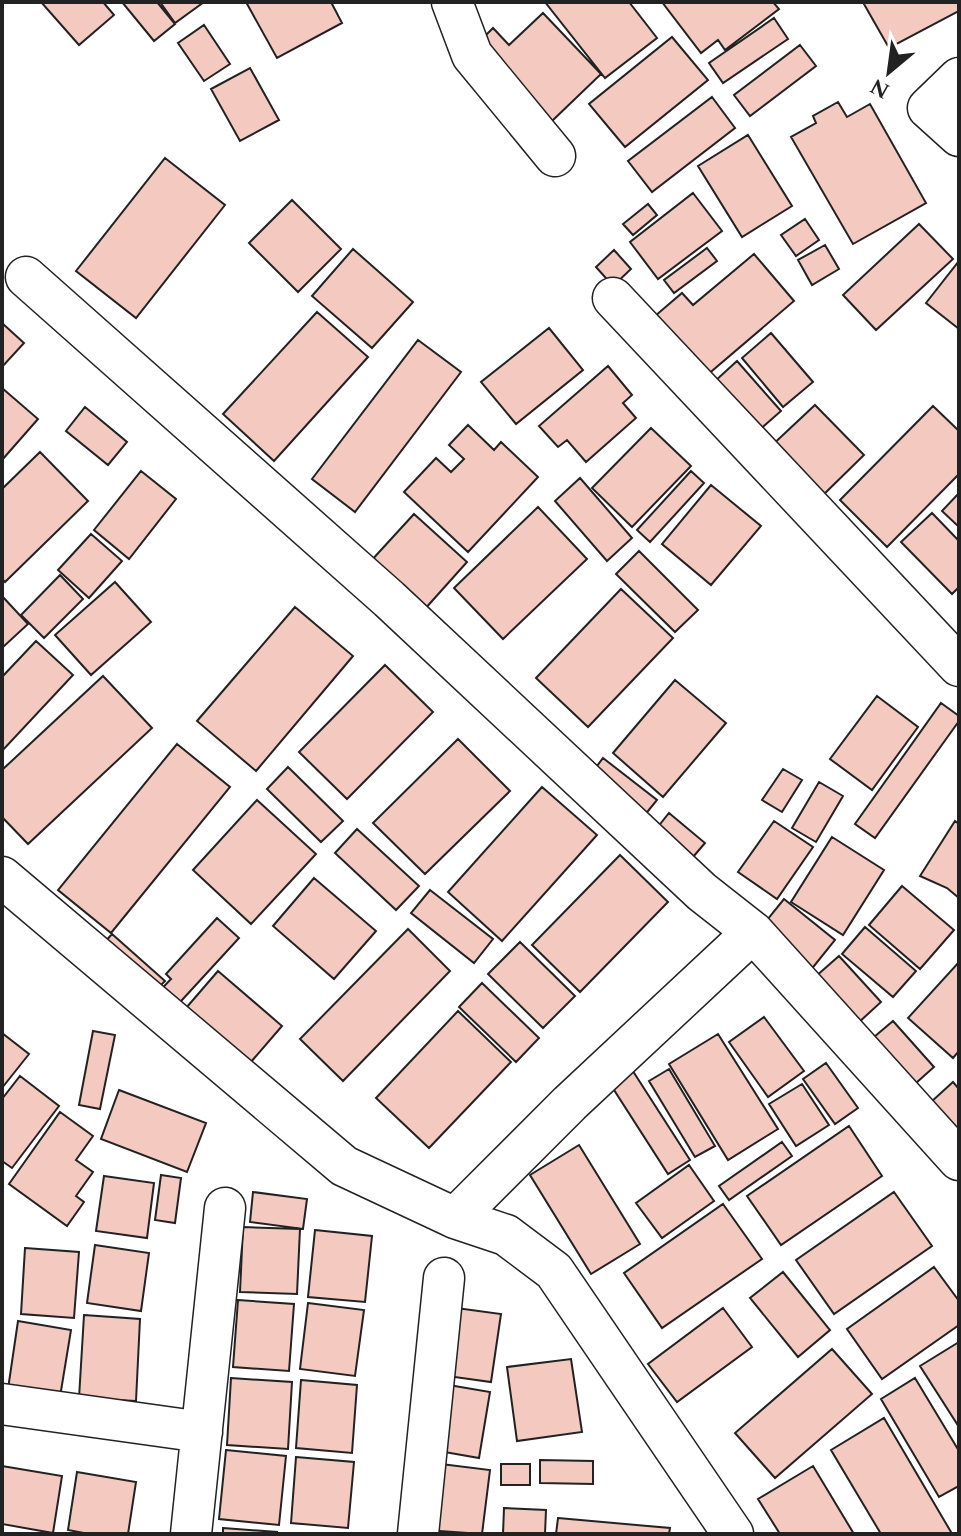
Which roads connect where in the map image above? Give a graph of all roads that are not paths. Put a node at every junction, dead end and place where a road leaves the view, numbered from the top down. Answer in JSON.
{"nodes":[{"id":1,"x":452,"y":2,"type":"edge"},
{"id":2,"x":959,"y":78,"type":"edge"},
{"id":3,"x":959,"y":136,"type":"edge"},
{"id":4,"x":555,"y":156,"type":"dead end"},
{"id":5,"x":26,"y":277,"type":"dead end"},
{"id":6,"x":613,"y":298,"type":"dead end"},
{"id":7,"x":959,"y":666,"type":"edge"},
{"id":8,"x":2,"y":877,"type":"edge"},
{"id":9,"x":753,"y":932,"type":"junction"},
{"id":10,"x":959,"y":1160,"type":"edge"},
{"id":11,"x":225,"y":1208,"type":"dead end"},
{"id":12,"x":455,"y":1218,"type":"junction"},
{"id":13,"x":444,"y":1278,"type":"dead end"},
{"id":14,"x":2,"y":1404,"type":"edge"},
{"id":15,"x":202,"y":1432,"type":"junction"},
{"id":16,"x":191,"y":1534,"type":"edge"},
{"id":17,"x":418,"y":1534,"type":"edge"},
{"id":18,"x":733,"y":1534,"type":"edge"}],
"edges":[{"from":1,"to":4,"type":"street"},
{"from":2,"to":3,"type":"street"},
{"from":5,"to":9,"type":"street"},
{"from":6,"to":7,"type":"street"},
{"from":8,"to":12,"type":"street"},
{"from":9,"to":10,"type":"street"},
{"from":9,"to":12,"type":"street"},
{"from":11,"to":15,"type":"street"},
{"from":12,"to":18,"type":"street"},
{"from":13,"to":17,"type":"street"},
{"from":14,"to":15,"type":"street"},
{"from":15,"to":16,"type":"street"}]}
